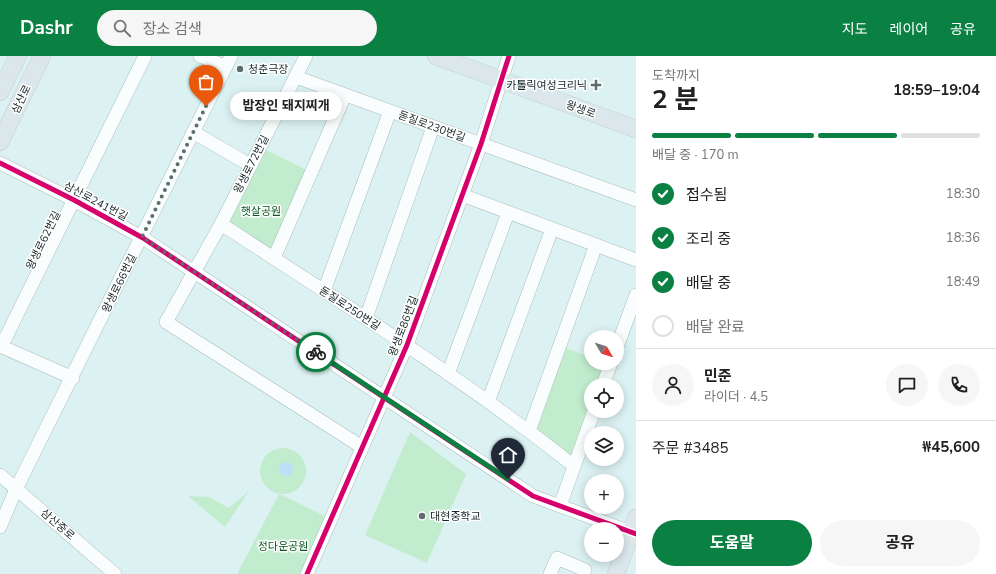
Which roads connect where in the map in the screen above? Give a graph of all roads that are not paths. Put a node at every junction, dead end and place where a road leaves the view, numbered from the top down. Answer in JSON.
{"nodes":[{"id":1,"x":18,"y":56,"type":"edge"},
{"id":2,"x":42,"y":56,"type":"edge"},
{"id":3,"x":145,"y":56,"type":"edge"},
{"id":4,"x":200,"y":56,"type":"edge"},
{"id":5,"x":306,"y":56,"type":"edge"},
{"id":6,"x":436,"y":56,"type":"edge"},
{"id":7,"x":509,"y":56,"type":"edge"},
{"id":8,"x":228,"y":61,"type":"edge"},
{"id":9,"x":296,"y":77,"type":"junction"},
{"id":10,"x":501,"y":80,"type":"junction"},
{"id":11,"x":0,"y":92,"type":"edge"},
{"id":12,"x":345,"y":95,"type":"junction"},
{"id":13,"x":390,"y":111,"type":"junction"},
{"id":14,"x":433,"y":127,"type":"junction"},
{"id":15,"x":636,"y":129,"type":"edge"},
{"id":16,"x":194,"y":132,"type":"junction"},
{"id":17,"x":0,"y":142,"type":"edge"},
{"id":18,"x":481,"y":144,"type":"junction"},
{"id":19,"x":0,"y":163,"type":"edge"},
{"id":20,"x":250,"y":165,"type":"junction"},
{"id":21,"x":462,"y":195,"type":"junction"},
{"id":22,"x":74,"y":200,"type":"junction"},
{"id":23,"x":636,"y":200,"type":"edge"},
{"id":24,"x":508,"y":213,"type":"junction"},
{"id":25,"x":221,"y":224,"type":"junction"},
{"id":26,"x":552,"y":229,"type":"junction"},
{"id":27,"x":142,"y":237,"type":"junction"},
{"id":28,"x":596,"y":245,"type":"junction"},
{"id":29,"x":274,"y":258,"type":"junction"},
{"id":30,"x":636,"y":260,"type":"edge"},
{"id":31,"x":194,"y":272,"type":"junction"},
{"id":32,"x":324,"y":291,"type":"junction"},
{"id":33,"x":635,"y":301,"type":"edge"},
{"id":34,"x":366,"y":318,"type":"junction"},
{"id":35,"x":624,"y":330,"type":"edge"},
{"id":36,"x":407,"y":345,"type":"junction"},
{"id":37,"x":1,"y":347,"type":"edge"},
{"id":38,"x":448,"y":374,"type":"junction"},
{"id":39,"x":73,"y":378,"type":"junction"},
{"id":40,"x":384,"y":397,"type":"junction"},
{"id":41,"x":488,"y":402,"type":"junction"},
{"id":42,"x":591,"y":418,"type":"edge"},
{"id":43,"x":529,"y":431,"type":"junction"},
{"id":44,"x":362,"y":447,"type":"junction"},
{"id":45,"x":574,"y":466,"type":"junction"},
{"id":46,"x":0,"y":475,"type":"edge"},
{"id":47,"x":16,"y":489,"type":"junction"},
{"id":48,"x":560,"y":506,"type":"junction"},
{"id":49,"x":0,"y":527,"type":"edge"},
{"id":50,"x":634,"y":528,"type":"edge"},
{"id":51,"x":585,"y":570,"type":"dead end"},
{"id":52,"x":106,"y":571,"type":"edge"},
{"id":53,"x":307,"y":574,"type":"edge"},
{"id":54,"x":550,"y":574,"type":"edge"},
{"id":55,"x":616,"y":574,"type":"edge"}],
"edges":[{"from":1,"to":11,"type":"main road","name":"삼산로"},
{"from":2,"to":17,"type":"main road","name":"삼산로"},
{"from":3,"to":22,"type":"street","name":"왕생로62번길"},
{"from":4,"to":8,"type":"street"},
{"from":5,"to":9,"type":"street","name":"왕생로72번길"},
{"from":6,"to":10,"type":"main road","name":"왕생로"},
{"from":7,"to":10,"type":"street","name":"왕생로86번길"},
{"from":8,"to":16,"type":"street","name":"왕생로66번길"},
{"from":9,"to":12,"type":"street","name":"돋질로230번길"},
{"from":9,"to":20,"type":"street","name":"왕생로72번길"},
{"from":10,"to":15,"type":"main road","name":"왕생로"},
{"from":10,"to":18,"type":"street","name":"왕생로86번길"},
{"from":12,"to":13,"type":"street","name":"돋질로230번길"},
{"from":12,"to":29,"type":"street"},
{"from":13,"to":14,"type":"street","name":"돋질로230번길"},
{"from":13,"to":32,"type":"street"},
{"from":14,"to":18,"type":"street","name":"돋질로230번길"},
{"from":14,"to":34,"type":"street"},
{"from":16,"to":20,"type":"street"},
{"from":16,"to":27,"type":"street","name":"왕생로66번길"},
{"from":18,"to":21,"type":"street","name":"왕생로86번길"},
{"from":18,"to":23,"type":"street","name":"돋질로230번길"},
{"from":19,"to":22,"type":"street","name":"삼산로241번길"},
{"from":20,"to":25,"type":"street","name":"왕생로72번길"},
{"from":21,"to":24,"type":"street"},
{"from":21,"to":36,"type":"street","name":"왕생로86번길"},
{"from":22,"to":27,"type":"street","name":"삼산로241번길"},
{"from":22,"to":37,"type":"street","name":"왕생로62번길"},
{"from":24,"to":26,"type":"street"},
{"from":24,"to":38,"type":"street"},
{"from":25,"to":29,"type":"street","name":"돋질로250번길"},
{"from":25,"to":31,"type":"street","name":"왕생로72번길"},
{"from":26,"to":28,"type":"street"},
{"from":26,"to":41,"type":"street"},
{"from":27,"to":31,"type":"street","name":"삼산로241번길"},
{"from":27,"to":39,"type":"street","name":"왕생로66번길"},
{"from":28,"to":30,"type":"street"},
{"from":28,"to":43,"type":"street"},
{"from":29,"to":32,"type":"street","name":"돋질로250번길"},
{"from":31,"to":40,"type":"street","name":"삼산로241번길"},
{"from":31,"to":44,"type":"street","name":"왕생로72번길"},
{"from":32,"to":34,"type":"street","name":"돋질로250번길"},
{"from":33,"to":35,"type":"street"},
{"from":34,"to":36,"type":"street","name":"돋질로250번길"},
{"from":36,"to":38,"type":"street","name":"돋질로250번길"},
{"from":36,"to":40,"type":"street","name":"왕생로86번길"},
{"from":37,"to":39,"type":"street"},
{"from":38,"to":41,"type":"street","name":"돋질로250번길"},
{"from":39,"to":47,"type":"street","name":"왕생로66번길"},
{"from":40,"to":44,"type":"street","name":"왕생로86번길"},
{"from":40,"to":48,"type":"street","name":"삼산로241번길"},
{"from":41,"to":43,"type":"street","name":"돋질로250번길"},
{"from":42,"to":45,"type":"street"},
{"from":43,"to":45,"type":"street","name":"돋질로250번길"},
{"from":44,"to":53,"type":"street","name":"왕생로86번길"},
{"from":45,"to":48,"type":"street"},
{"from":46,"to":47,"type":"street","name":"삼산중로"},
{"from":47,"to":49,"type":"street","name":"왕생로66번길"},
{"from":47,"to":52,"type":"street","name":"삼산중로"},
{"from":48,"to":50,"type":"street","name":"삼산로241번길"},
{"from":50,"to":55,"type":"main road"},
{"from":51,"to":54,"type":"street"}]}
